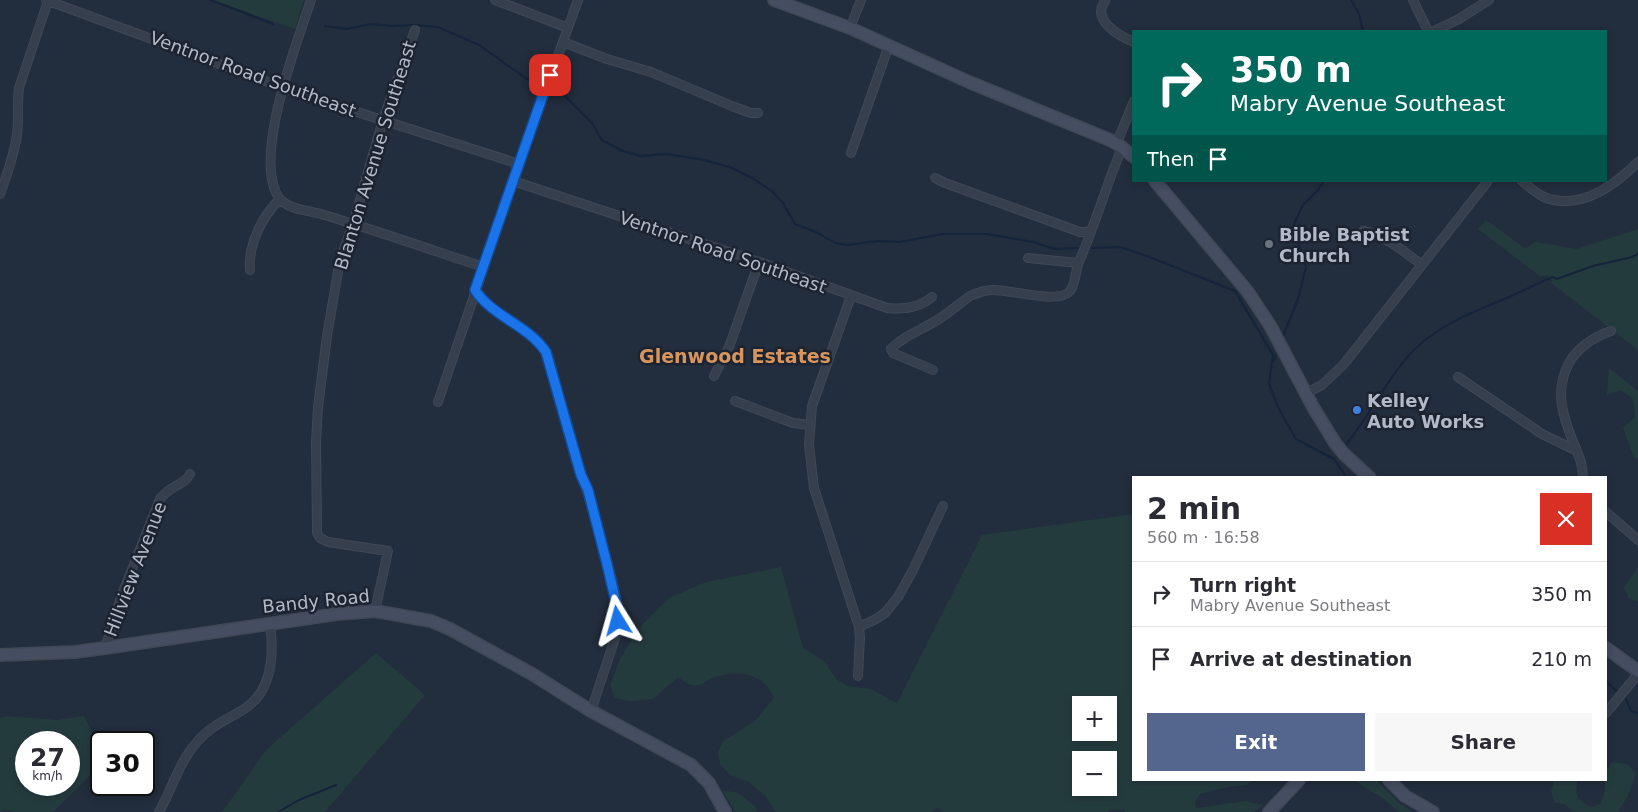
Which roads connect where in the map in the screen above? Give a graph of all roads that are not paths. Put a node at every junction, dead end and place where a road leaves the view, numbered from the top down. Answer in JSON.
{"nodes":[{"id":1,"x":47,"y":0,"type":"edge"},
{"id":2,"x":311,"y":0,"type":"edge"},
{"id":3,"x":495,"y":0,"type":"edge"},
{"id":4,"x":578,"y":0,"type":"edge"},
{"id":5,"x":774,"y":0,"type":"edge"},
{"id":6,"x":861,"y":0,"type":"edge"},
{"id":7,"x":1413,"y":0,"type":"edge"},
{"id":8,"x":1489,"y":0,"type":"edge"},
{"id":9,"x":1105,"y":1,"type":"edge"},
{"id":10,"x":568,"y":28,"type":"junction"},
{"id":11,"x":850,"y":28,"type":"junction"},
{"id":12,"x":414,"y":30,"type":"dead end"},
{"id":13,"x":1428,"y":30,"type":"edge"},
{"id":14,"x":1436,"y":30,"type":"edge"},
{"id":15,"x":1132,"y":41,"type":"edge"},
{"id":16,"x":563,"y":42,"type":"junction"},
{"id":17,"x":889,"y":45,"type":"junction"},
{"id":18,"x":283,"y":88,"type":"junction"},
{"id":19,"x":1132,"y":106,"type":"edge"},
{"id":20,"x":758,"y":114,"type":"dead end"},
{"id":21,"x":384,"y":120,"type":"junction"},
{"id":22,"x":1119,"y":145,"type":"junction"},
{"id":23,"x":851,"y":152,"type":"dead end"},
{"id":24,"x":1132,"y":155,"type":"edge"},
{"id":25,"x":1638,"y":162,"type":"edge"},
{"id":26,"x":518,"y":164,"type":"junction"},
{"id":27,"x":935,"y":178,"type":"dead end"},
{"id":28,"x":513,"y":181,"type":"junction"},
{"id":29,"x":1156,"y":182,"type":"edge"},
{"id":30,"x":1487,"y":182,"type":"edge"},
{"id":31,"x":1523,"y":182,"type":"edge"},
{"id":32,"x":0,"y":194,"type":"edge"},
{"id":33,"x":280,"y":199,"type":"junction"},
{"id":34,"x":352,"y":224,"type":"junction"},
{"id":35,"x":1091,"y":230,"type":"junction"},
{"id":36,"x":1363,"y":231,"type":"dead end"},
{"id":37,"x":1028,"y":258,"type":"dead end"},
{"id":38,"x":759,"y":262,"type":"junction"},
{"id":39,"x":1078,"y":263,"type":"junction"},
{"id":40,"x":1422,"y":265,"type":"junction"},
{"id":41,"x":483,"y":267,"type":"junction"},
{"id":42,"x":250,"y":270,"type":"dead end"},
{"id":43,"x":475,"y":290,"type":"junction"},
{"id":44,"x":851,"y":296,"type":"junction"},
{"id":45,"x":932,"y":298,"type":"dead end"},
{"id":46,"x":1611,"y":331,"type":"dead end"},
{"id":47,"x":932,"y":370,"type":"dead end"},
{"id":48,"x":714,"y":376,"type":"dead end"},
{"id":49,"x":1458,"y":377,"type":"dead end"},
{"id":50,"x":1306,"y":393,"type":"junction"},
{"id":51,"x":735,"y":401,"type":"dead end"},
{"id":52,"x":438,"y":402,"type":"dead end"},
{"id":53,"x":810,"y":425,"type":"junction"},
{"id":54,"x":1577,"y":452,"type":"junction"},
{"id":55,"x":190,"y":474,"type":"dead end"},
{"id":56,"x":1368,"y":476,"type":"edge"},
{"id":57,"x":1583,"y":476,"type":"edge"},
{"id":58,"x":942,"y":506,"type":"dead end"},
{"id":59,"x":1607,"y":513,"type":"edge"},
{"id":60,"x":1638,"y":540,"type":"edge"},
{"id":61,"x":375,"y":611,"type":"junction"},
{"id":62,"x":270,"y":623,"type":"junction"},
{"id":63,"x":859,"y":627,"type":"junction"},
{"id":64,"x":105,"y":648,"type":"junction"},
{"id":65,"x":1607,"y":649,"type":"edge"},
{"id":66,"x":0,"y":656,"type":"edge"},
{"id":67,"x":1638,"y":672,"type":"edge"},
{"id":68,"x":858,"y":676,"type":"dead end"},
{"id":69,"x":591,"y":711,"type":"junction"},
{"id":70,"x":1607,"y":712,"type":"edge"},
{"id":71,"x":1298,"y":781,"type":"edge"},
{"id":72,"x":1390,"y":781,"type":"edge"},
{"id":73,"x":159,"y":812,"type":"edge"},
{"id":74,"x":725,"y":812,"type":"edge"},
{"id":75,"x":1269,"y":812,"type":"edge"},
{"id":76,"x":1433,"y":812,"type":"edge"}],
"edges":[{"from":1,"to":18,"type":"street","name":"Ventnor Road Southeast"},
{"from":1,"to":32,"type":"street"},
{"from":2,"to":18,"type":"street"},
{"from":3,"to":10,"type":"street"},
{"from":4,"to":10,"type":"street"},
{"from":5,"to":11,"type":"street"},
{"from":6,"to":11,"type":"street"},
{"from":7,"to":13,"type":"street"},
{"from":8,"to":14,"type":"street"},
{"from":9,"to":15,"type":"street"},
{"from":10,"to":16,"type":"street"},
{"from":11,"to":17,"type":"street"},
{"from":12,"to":21,"type":"street","name":"Blanton Avenue Southeast"},
{"from":16,"to":20,"type":"street"},
{"from":16,"to":26,"type":"street"},
{"from":17,"to":22,"type":"street"},
{"from":17,"to":23,"type":"street"},
{"from":18,"to":21,"type":"street","name":"Ventnor Road Southeast"},
{"from":18,"to":33,"type":"street"},
{"from":19,"to":22,"type":"street"},
{"from":21,"to":26,"type":"street","name":"Ventnor Road Southeast"},
{"from":21,"to":34,"type":"street","name":"Blanton Avenue Southeast"},
{"from":22,"to":24,"type":"street"},
{"from":22,"to":35,"type":"street"},
{"from":25,"to":31,"type":"street"},
{"from":26,"to":28,"type":"street"},
{"from":27,"to":35,"type":"street"},
{"from":28,"to":38,"type":"street","name":"Ventnor Road Southeast"},
{"from":28,"to":41,"type":"street"},
{"from":29,"to":50,"type":"street"},
{"from":30,"to":40,"type":"street"},
{"from":33,"to":34,"type":"street"},
{"from":33,"to":42,"type":"street"},
{"from":34,"to":41,"type":"street"},
{"from":34,"to":61,"type":"street","name":"Blanton Avenue Southeast"},
{"from":35,"to":39,"type":"street"},
{"from":36,"to":40,"type":"street"},
{"from":37,"to":39,"type":"street"},
{"from":38,"to":44,"type":"street","name":"Ventnor Road Southeast"},
{"from":38,"to":48,"type":"street"},
{"from":39,"to":47,"type":"street"},
{"from":40,"to":50,"type":"street"},
{"from":41,"to":43,"type":"street"},
{"from":43,"to":52,"type":"street"},
{"from":43,"to":69,"type":"street"},
{"from":44,"to":45,"type":"street","name":"Ventnor Road Southeast"},
{"from":44,"to":53,"type":"street"},
{"from":46,"to":54,"type":"street"},
{"from":49,"to":54,"type":"street"},
{"from":50,"to":56,"type":"street"},
{"from":51,"to":53,"type":"street"},
{"from":53,"to":63,"type":"street"},
{"from":54,"to":57,"type":"street"},
{"from":55,"to":64,"type":"street","name":"Hillview Avenue"},
{"from":58,"to":63,"type":"street"},
{"from":59,"to":60,"type":"street"},
{"from":61,"to":62,"type":"street","name":"Bandy Road"},
{"from":61,"to":69,"type":"street","name":"Bandy Road"},
{"from":62,"to":64,"type":"street","name":"Bandy Road"},
{"from":62,"to":73,"type":"street"},
{"from":63,"to":68,"type":"street"},
{"from":64,"to":66,"type":"street","name":"Bandy Road"},
{"from":65,"to":67,"type":"street"},
{"from":67,"to":70,"type":"street"},
{"from":69,"to":74,"type":"street","name":"Bandy Road"},
{"from":71,"to":75,"type":"street"},
{"from":72,"to":76,"type":"street"}]}
